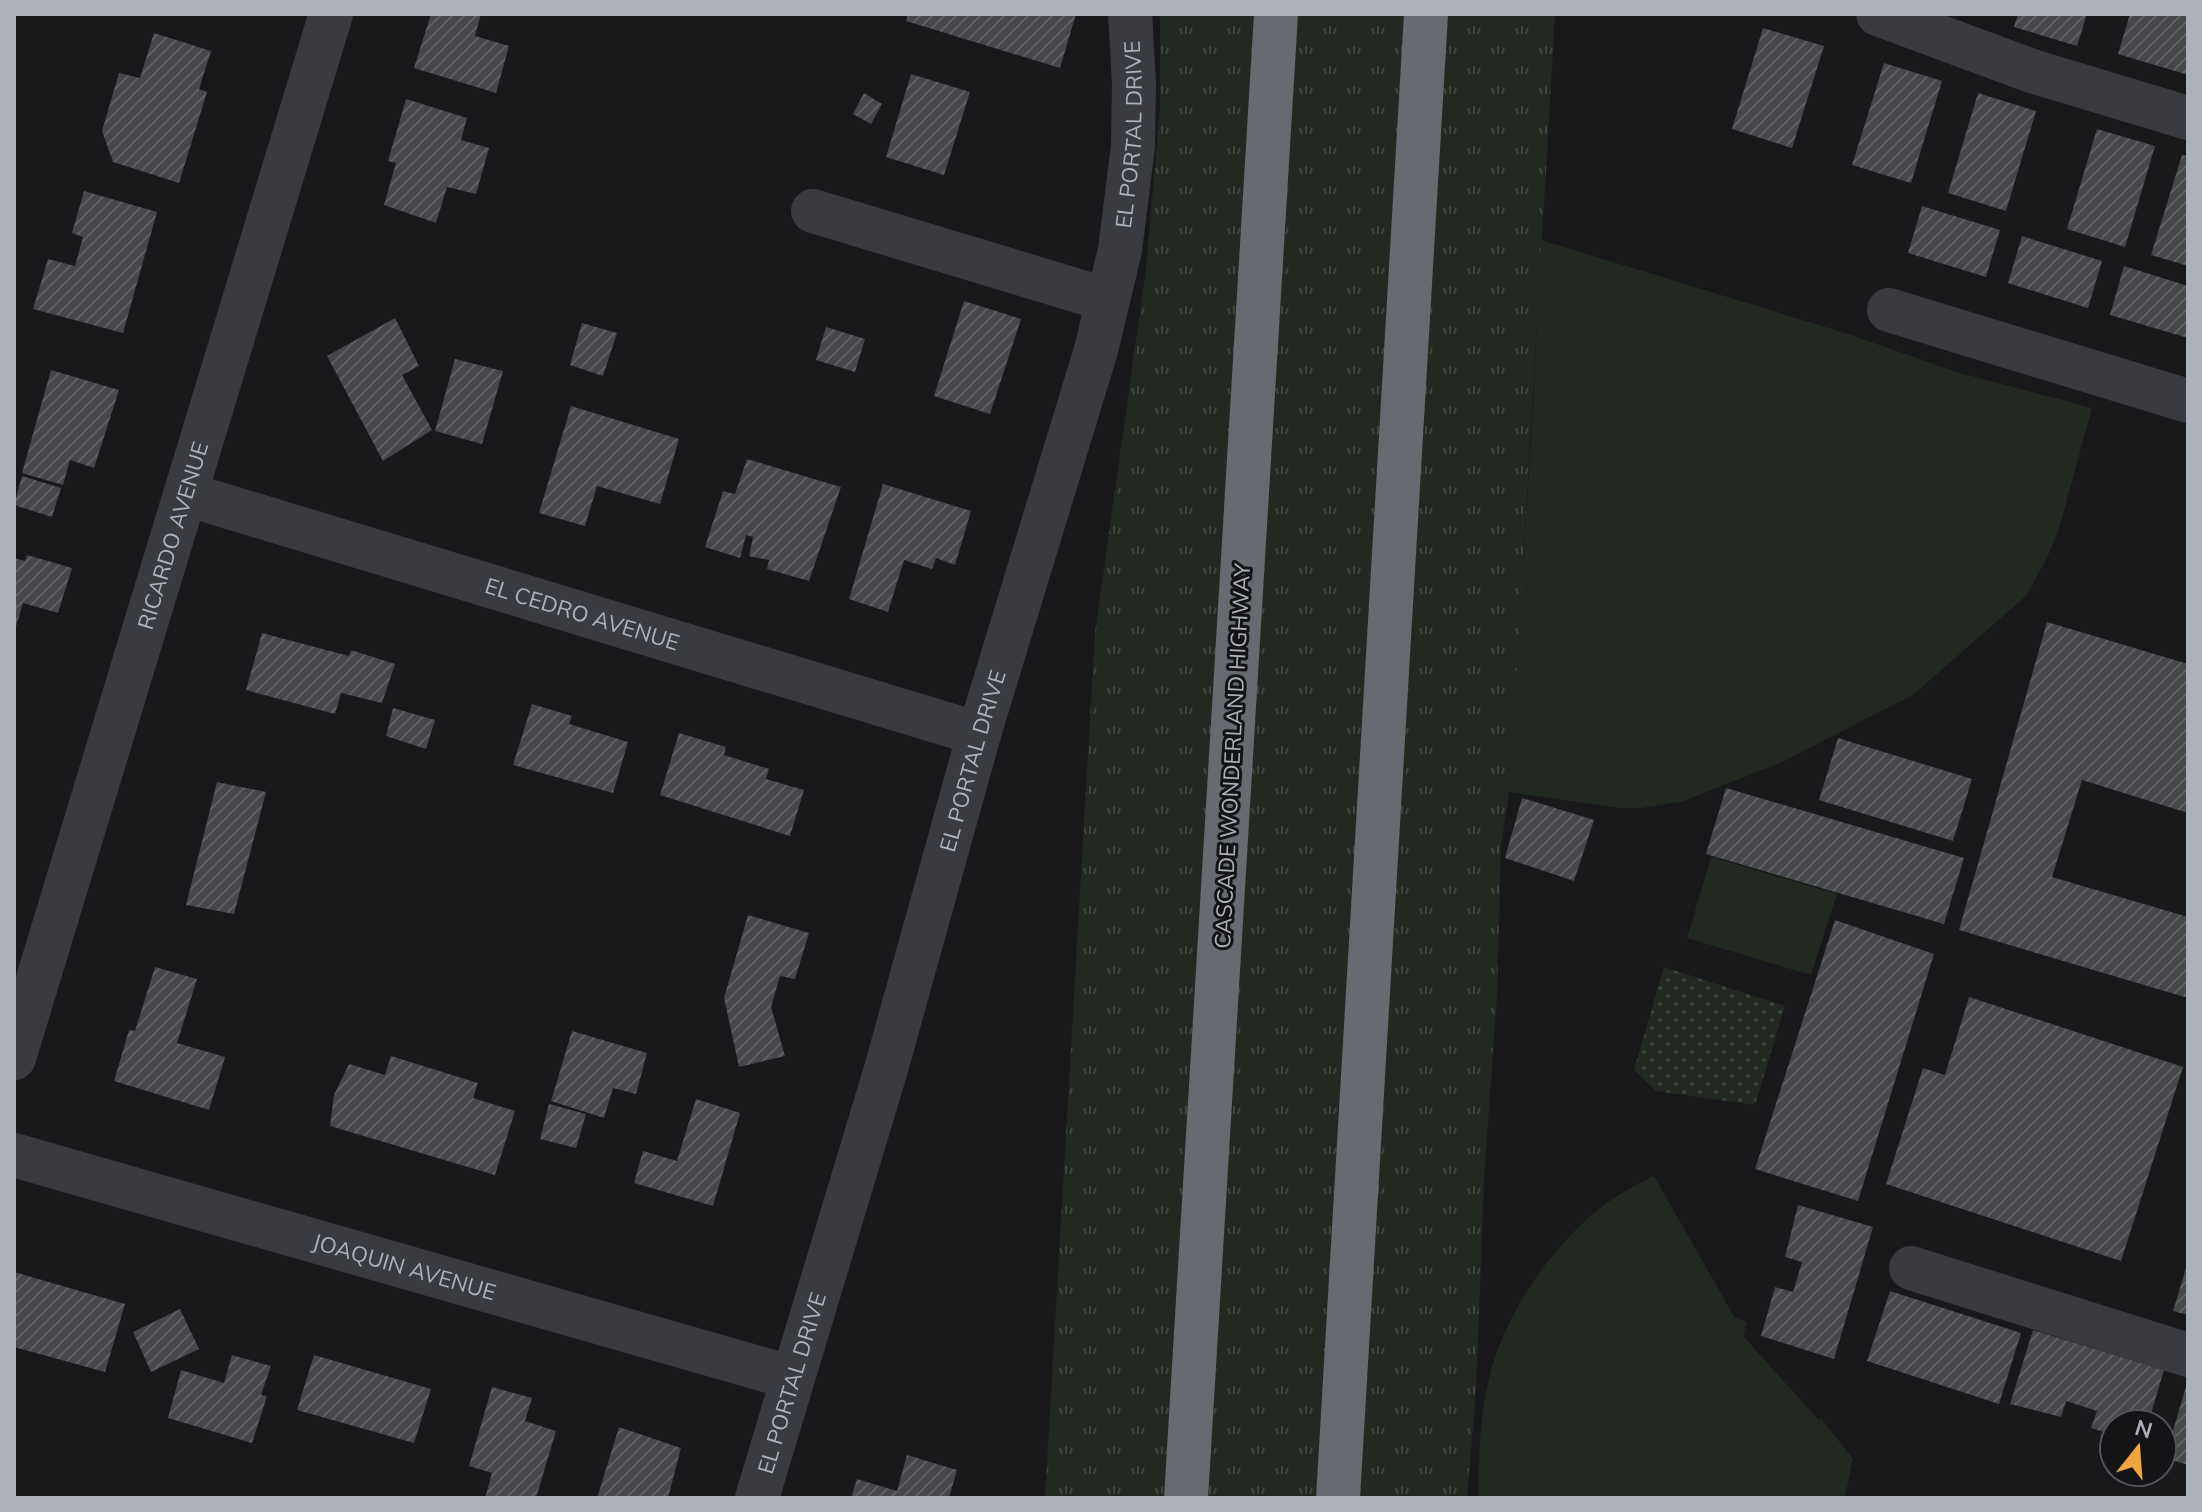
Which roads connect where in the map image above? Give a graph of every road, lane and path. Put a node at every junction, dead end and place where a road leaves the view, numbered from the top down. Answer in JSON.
{"nodes":[{"id":1,"x":331,"y":14,"type":"edge"},
{"id":2,"x":1130,"y":14,"type":"edge"},
{"id":3,"x":1276,"y":14,"type":"edge"},
{"id":4,"x":1426,"y":14,"type":"edge"},
{"id":5,"x":1878,"y":14,"type":"edge"},
{"id":6,"x":2188,"y":118,"type":"edge"},
{"id":7,"x":813,"y":211,"type":"dead end"},
{"id":8,"x":1108,"y":300,"type":"junction"},
{"id":9,"x":1889,"y":310,"type":"dead end"},
{"id":10,"x":2188,"y":401,"type":"edge"},
{"id":11,"x":186,"y":494,"type":"junction"},
{"id":12,"x":979,"y":734,"type":"junction"},
{"id":13,"x":14,"y":1058,"type":"edge"},
{"id":14,"x":14,"y":1155,"type":"edge"},
{"id":15,"x":1911,"y":1268,"type":"dead end"},
{"id":16,"x":2188,"y":1355,"type":"edge"},
{"id":17,"x":793,"y":1378,"type":"junction"},
{"id":18,"x":757,"y":1498,"type":"edge"},
{"id":19,"x":1186,"y":1498,"type":"edge"},
{"id":20,"x":1338,"y":1498,"type":"edge"}],
"edges":[{"from":1,"to":11,"type":"street","name":"RICARDO AVENUE"},
{"from":2,"to":8,"type":"street","name":"EL PORTAL DRIVE"},
{"from":3,"to":19,"type":"highway","name":"CASCADE WONDERLAND HIGHWAY"},
{"from":4,"to":20,"type":"highway"},
{"from":5,"to":6,"type":"street"},
{"from":7,"to":8,"type":"street"},
{"from":8,"to":12,"type":"street","name":"EL PORTAL DRIVE"},
{"from":9,"to":10,"type":"street"},
{"from":11,"to":12,"type":"street","name":"EL CEDRO AVENUE"},
{"from":11,"to":13,"type":"street","name":"RICARDO AVENUE"},
{"from":12,"to":17,"type":"street","name":"EL PORTAL DRIVE"},
{"from":14,"to":17,"type":"street","name":"JOAQUIN AVENUE"},
{"from":15,"to":16,"type":"street"},
{"from":17,"to":18,"type":"street","name":"EL PORTAL DRIVE"}]}
